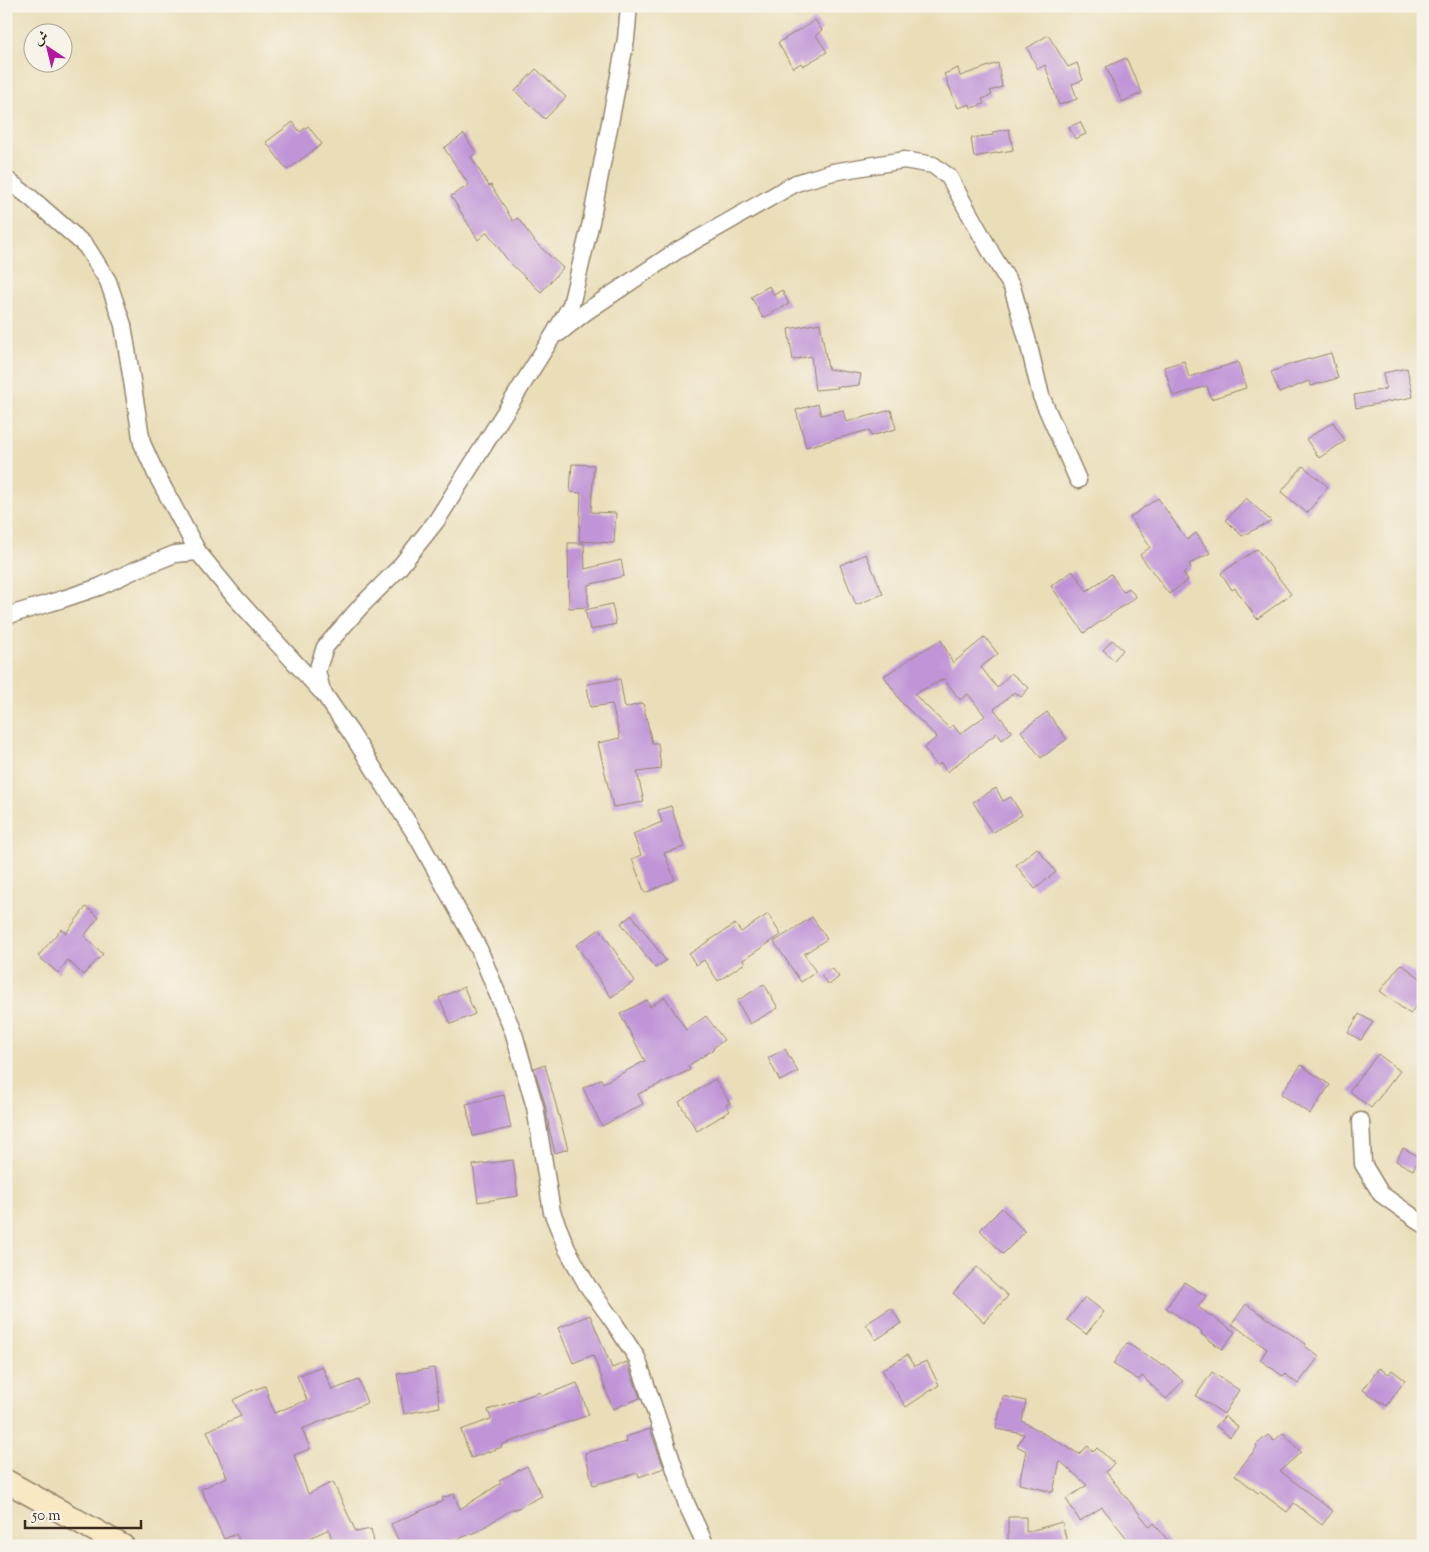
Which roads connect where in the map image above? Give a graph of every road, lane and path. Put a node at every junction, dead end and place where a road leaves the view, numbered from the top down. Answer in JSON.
{"nodes":[{"id":1,"x":629,"y":6,"type":"edge"},
{"id":2,"x":6,"y":178,"type":"edge"},
{"id":3,"x":551,"y":339,"type":"junction"},
{"id":4,"x":1078,"y":480,"type":"dead end"},
{"id":5,"x":198,"y":552,"type":"junction"},
{"id":6,"x":6,"y":616,"type":"edge"},
{"id":7,"x":322,"y":691,"type":"junction"},
{"id":8,"x":1361,"y":1121,"type":"dead end"},
{"id":9,"x":1423,"y":1224,"type":"edge"},
{"id":10,"x":6,"y":1481,"type":"edge"},
{"id":11,"x":123,"y":1546,"type":"edge"},
{"id":12,"x":706,"y":1546,"type":"edge"}],
"edges":[{"from":1,"to":3,"type":"street"},
{"from":2,"to":5,"type":"street"},
{"from":3,"to":4,"type":"street"},
{"from":3,"to":7,"type":"street"},
{"from":5,"to":6,"type":"street"},
{"from":5,"to":7,"type":"street"},
{"from":7,"to":12,"type":"street"},
{"from":8,"to":9,"type":"street"},
{"from":10,"to":11,"type":"street"}]}
